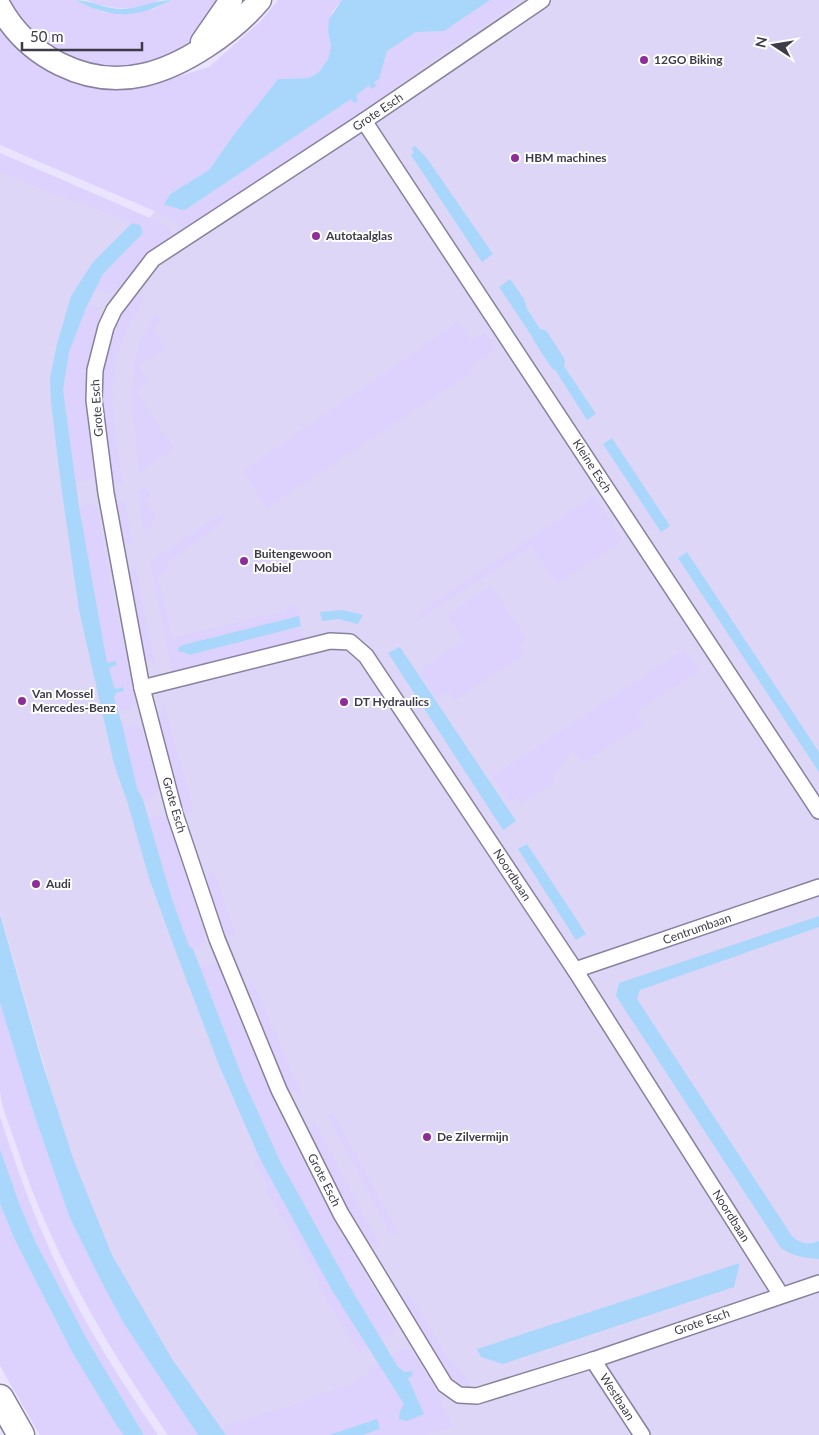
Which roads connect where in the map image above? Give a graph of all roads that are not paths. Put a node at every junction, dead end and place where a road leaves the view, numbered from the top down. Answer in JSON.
{"nodes":[{"id":1,"x":231,"y":0,"type":"edge"},
{"id":2,"x":260,"y":0,"type":"edge"},
{"id":3,"x":542,"y":0,"type":"edge"},
{"id":4,"x":0,"y":7,"type":"edge"},
{"id":5,"x":194,"y":53,"type":"junction"},
{"id":6,"x":364,"y":122,"type":"junction"},
{"id":7,"x":142,"y":688,"type":"junction"},
{"id":8,"x":819,"y":811,"type":"edge"},
{"id":9,"x":819,"y":887,"type":"edge"},
{"id":10,"x":575,"y":970,"type":"junction"},
{"id":11,"x":819,"y":1283,"type":"edge"},
{"id":12,"x":781,"y":1295,"type":"junction"},
{"id":13,"x":593,"y":1360,"type":"junction"},
{"id":14,"x":0,"y":1398,"type":"edge"},
{"id":15,"x":21,"y":1435,"type":"edge"},
{"id":16,"x":642,"y":1435,"type":"edge"}],
"edges":[{"from":1,"to":5,"type":"main road"},
{"from":2,"to":5,"type":"main road"},
{"from":3,"to":6,"type":"street","name":"Grote Esch"},
{"from":4,"to":5,"type":"main road"},
{"from":6,"to":7,"type":"street","name":"Grote Esch"},
{"from":6,"to":8,"type":"street","name":"Kleine Esch"},
{"from":7,"to":10,"type":"street","name":"Noordbaan"},
{"from":7,"to":13,"type":"street","name":"Grote Esch"},
{"from":9,"to":10,"type":"street","name":"Centrumbaan"},
{"from":10,"to":12,"type":"street","name":"Noordbaan"},
{"from":11,"to":12,"type":"street","name":"Grote Esch"},
{"from":12,"to":13,"type":"street","name":"Grote Esch"},
{"from":13,"to":16,"type":"street","name":"Westbaan"},
{"from":14,"to":15,"type":"highway"}]}
